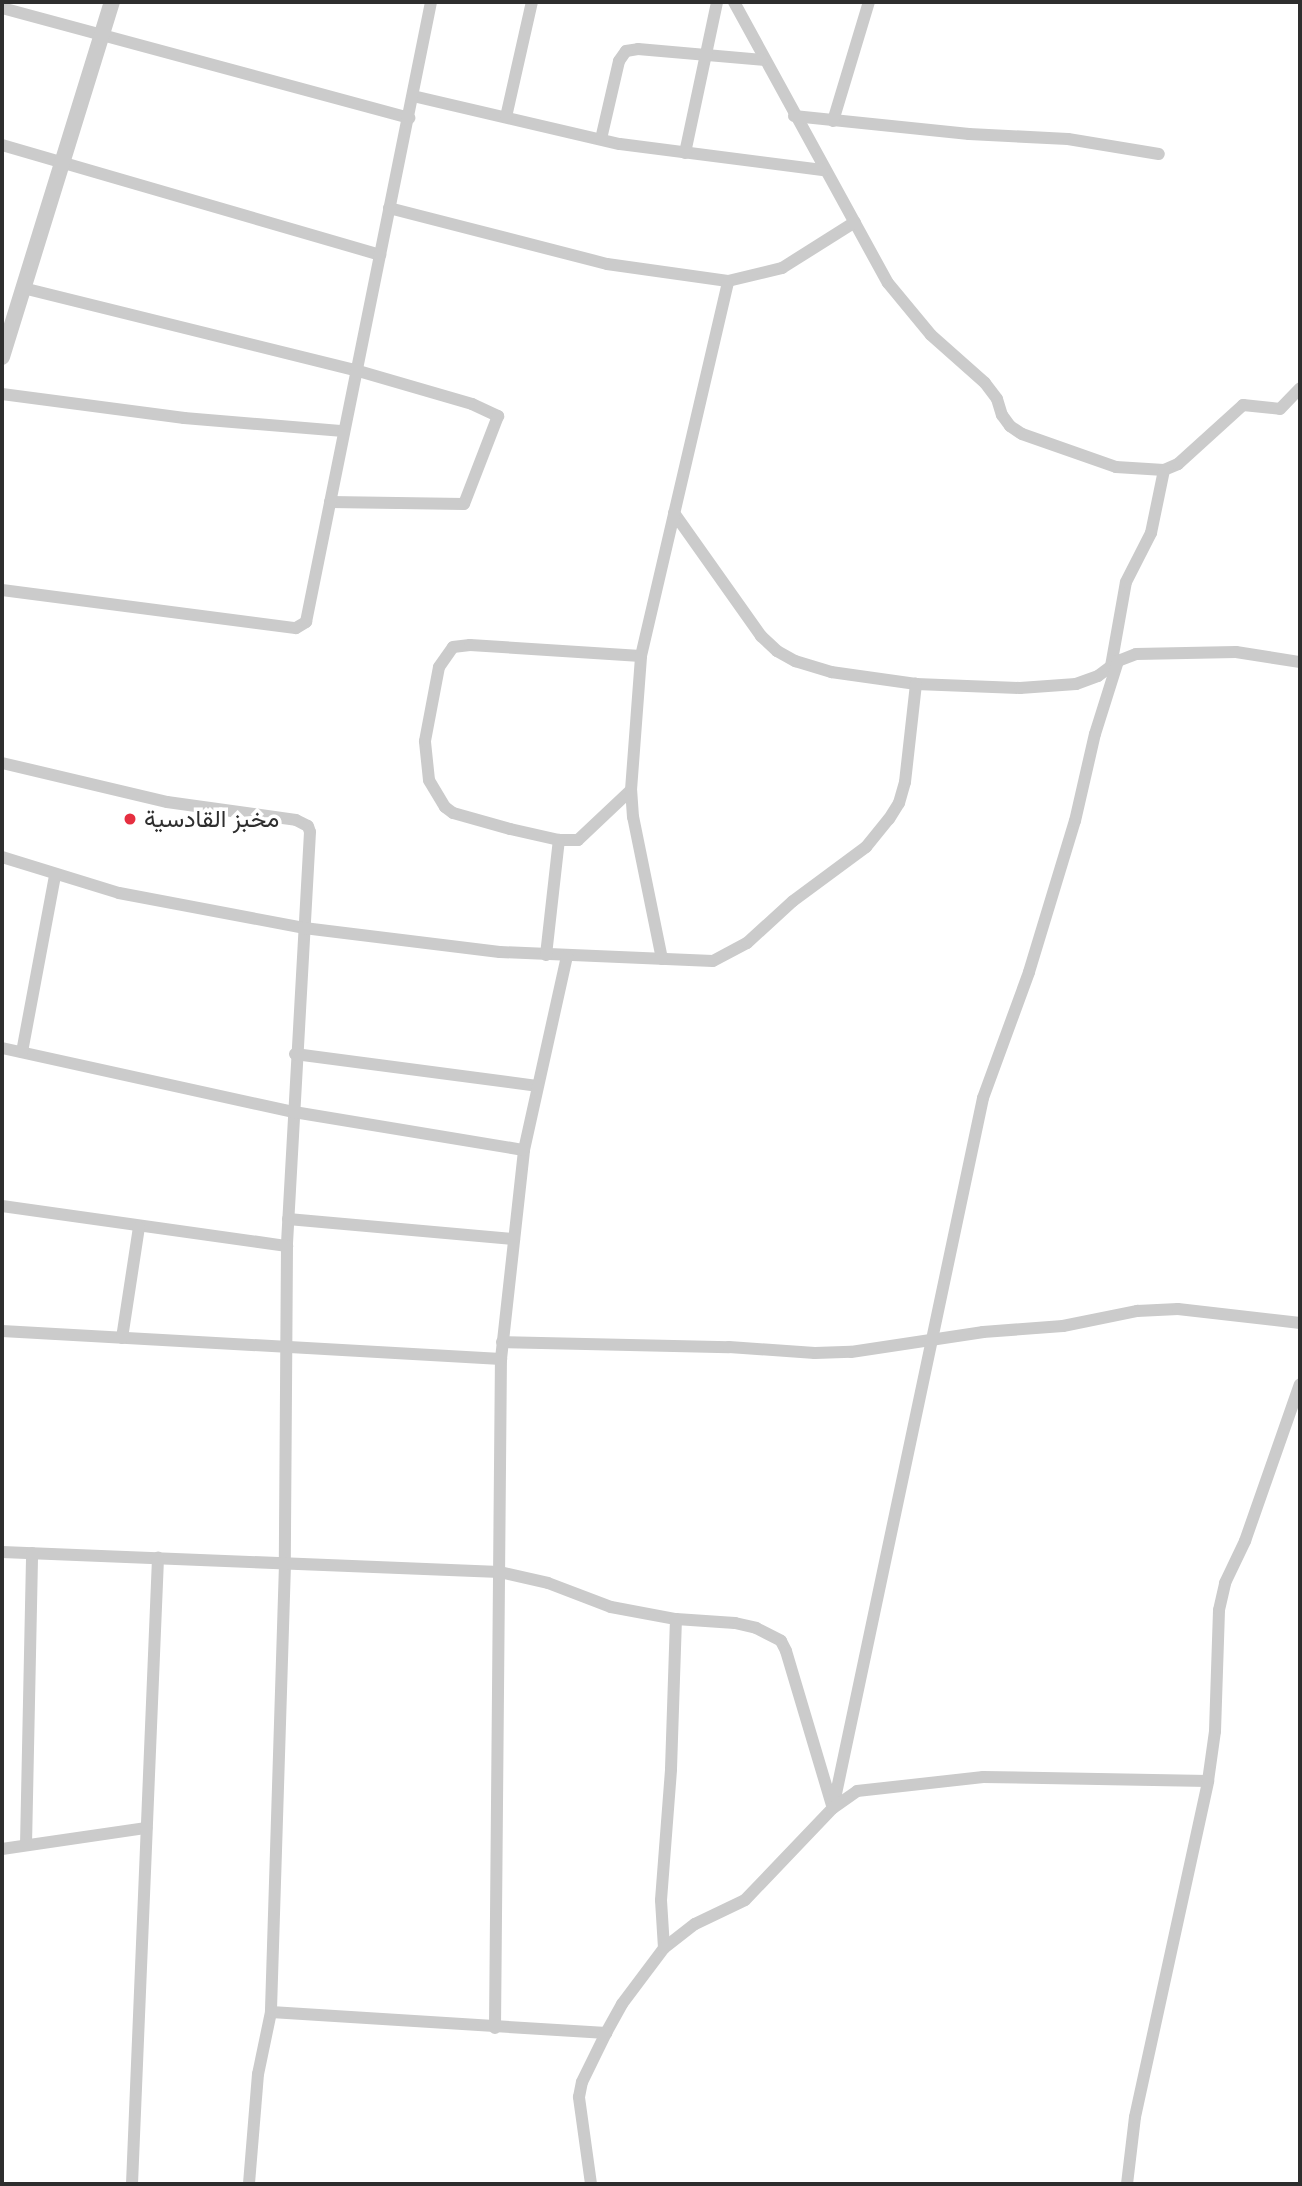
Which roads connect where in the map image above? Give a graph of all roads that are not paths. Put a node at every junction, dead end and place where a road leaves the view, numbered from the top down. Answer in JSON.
{"nodes":[{"id":1,"x":112,"y":2,"type":"edge"},
{"id":2,"x":431,"y":2,"type":"edge"},
{"id":3,"x":532,"y":2,"type":"edge"},
{"id":4,"x":716,"y":2,"type":"edge"},
{"id":5,"x":734,"y":2,"type":"edge"},
{"id":6,"x":869,"y":2,"type":"edge"},
{"id":7,"x":2,"y":8,"type":"edge"},
{"id":8,"x":101,"y":34,"type":"junction"},
{"id":9,"x":706,"y":55,"type":"junction"},
{"id":10,"x":763,"y":60,"type":"junction"},
{"id":11,"x":413,"y":96,"type":"junction"},
{"id":12,"x":794,"y":116,"type":"junction"},
{"id":13,"x":506,"y":117,"type":"junction"},
{"id":14,"x":409,"y":118,"type":"junction"},
{"id":15,"x":833,"y":121,"type":"junction"},
{"id":16,"x":601,"y":139,"type":"junction"},
{"id":17,"x":2,"y":145,"type":"edge"},
{"id":18,"x":685,"y":153,"type":"junction"},
{"id":19,"x":1158,"y":154,"type":"dead end"},
{"id":20,"x":62,"y":163,"type":"junction"},
{"id":21,"x":824,"y":170,"type":"junction"},
{"id":22,"x":389,"y":208,"type":"junction"},
{"id":23,"x":855,"y":222,"type":"junction"},
{"id":24,"x":380,"y":255,"type":"junction"},
{"id":25,"x":728,"y":281,"type":"junction"},
{"id":26,"x":23,"y":288,"type":"junction"},
{"id":27,"x":6,"y":328,"type":"edge"},
{"id":28,"x":2,"y":357,"type":"edge"},
{"id":29,"x":355,"y":370,"type":"junction"},
{"id":30,"x":1300,"y":388,"type":"edge"},
{"id":31,"x":2,"y":394,"type":"edge"},
{"id":32,"x":343,"y":431,"type":"junction"},
{"id":33,"x":1164,"y":470,"type":"junction"},
{"id":34,"x":330,"y":502,"type":"junction"},
{"id":35,"x":674,"y":513,"type":"junction"},
{"id":36,"x":2,"y":590,"type":"edge"},
{"id":37,"x":641,"y":656,"type":"junction"},
{"id":38,"x":1300,"y":662,"type":"edge"},
{"id":39,"x":1114,"y":664,"type":"junction"},
{"id":40,"x":916,"y":684,"type":"junction"},
{"id":41,"x":2,"y":763,"type":"edge"},
{"id":42,"x":631,"y":790,"type":"junction"},
{"id":43,"x":559,"y":840,"type":"junction"},
{"id":44,"x":2,"y":857,"type":"edge"},
{"id":45,"x":55,"y":875,"type":"junction"},
{"id":46,"x":304,"y":928,"type":"junction"},
{"id":47,"x":545,"y":955,"type":"junction"},
{"id":48,"x":567,"y":956,"type":"junction"},
{"id":49,"x":662,"y":959,"type":"junction"},
{"id":50,"x":2,"y":1048,"type":"edge"},
{"id":51,"x":22,"y":1052,"type":"junction"},
{"id":52,"x":295,"y":1054,"type":"junction"},
{"id":53,"x":537,"y":1086,"type":"junction"},
{"id":54,"x":294,"y":1112,"type":"junction"},
{"id":55,"x":524,"y":1150,"type":"junction"},
{"id":56,"x":2,"y":1206,"type":"edge"},
{"id":57,"x":288,"y":1219,"type":"junction"},
{"id":58,"x":139,"y":1227,"type":"junction"},
{"id":59,"x":514,"y":1239,"type":"junction"},
{"id":60,"x":286,"y":1246,"type":"junction"},
{"id":61,"x":1300,"y":1323,"type":"edge"},
{"id":62,"x":2,"y":1331,"type":"edge"},
{"id":63,"x":122,"y":1338,"type":"junction"},
{"id":64,"x":930,"y":1339,"type":"junction"},
{"id":65,"x":502,"y":1342,"type":"junction"},
{"id":66,"x":286,"y":1347,"type":"junction"},
{"id":67,"x":501,"y":1359,"type":"junction"},
{"id":68,"x":1300,"y":1384,"type":"edge"},
{"id":69,"x":2,"y":1552,"type":"edge"},
{"id":70,"x":32,"y":1553,"type":"junction"},
{"id":71,"x":158,"y":1558,"type":"junction"},
{"id":72,"x":285,"y":1563,"type":"junction"},
{"id":73,"x":500,"y":1572,"type":"junction"},
{"id":74,"x":676,"y":1619,"type":"junction"},
{"id":75,"x":1208,"y":1781,"type":"junction"},
{"id":76,"x":833,"y":1808,"type":"junction"},
{"id":77,"x":146,"y":1828,"type":"junction"},
{"id":78,"x":26,"y":1845,"type":"junction"},
{"id":79,"x":2,"y":1849,"type":"edge"},
{"id":80,"x":664,"y":1948,"type":"junction"},
{"id":81,"x":271,"y":2012,"type":"junction"},
{"id":82,"x":495,"y":2028,"type":"junction"},
{"id":83,"x":606,"y":2033,"type":"junction"},
{"id":84,"x":132,"y":2184,"type":"edge"},
{"id":85,"x":249,"y":2184,"type":"edge"},
{"id":86,"x":591,"y":2184,"type":"edge"},
{"id":87,"x":1127,"y":2184,"type":"edge"}],
"edges":[{"from":1,"to":8,"type":"street"},
{"from":2,"to":11,"type":"street"},
{"from":3,"to":13,"type":"street"},
{"from":4,"to":9,"type":"street"},
{"from":5,"to":10,"type":"street"},
{"from":6,"to":15,"type":"street"},
{"from":7,"to":8,"type":"street"},
{"from":8,"to":14,"type":"street"},
{"from":8,"to":20,"type":"street"},
{"from":9,"to":10,"type":"street"},
{"from":9,"to":16,"type":"street"},
{"from":9,"to":18,"type":"street"},
{"from":10,"to":12,"type":"street"},
{"from":11,"to":13,"type":"street"},
{"from":11,"to":14,"type":"street"},
{"from":12,"to":15,"type":"street"},
{"from":12,"to":21,"type":"street"},
{"from":13,"to":16,"type":"street"},
{"from":14,"to":22,"type":"street"},
{"from":15,"to":19,"type":"street"},
{"from":16,"to":18,"type":"street"},
{"from":17,"to":20,"type":"street"},
{"from":18,"to":21,"type":"street"},
{"from":20,"to":24,"type":"street"},
{"from":20,"to":26,"type":"street"},
{"from":21,"to":23,"type":"street"},
{"from":22,"to":24,"type":"street"},
{"from":22,"to":25,"type":"street"},
{"from":23,"to":25,"type":"street"},
{"from":23,"to":33,"type":"street"},
{"from":24,"to":29,"type":"street"},
{"from":25,"to":35,"type":"street"},
{"from":26,"to":27,"type":"street"},
{"from":26,"to":29,"type":"street"},
{"from":27,"to":28,"type":"street"},
{"from":29,"to":32,"type":"street"},
{"from":29,"to":34,"type":"street"},
{"from":30,"to":33,"type":"street"},
{"from":31,"to":32,"type":"street"},
{"from":32,"to":34,"type":"street"},
{"from":33,"to":39,"type":"street"},
{"from":34,"to":36,"type":"street"},
{"from":35,"to":37,"type":"street"},
{"from":35,"to":40,"type":"street"},
{"from":37,"to":42,"type":"street"},
{"from":37,"to":43,"type":"street"},
{"from":38,"to":39,"type":"street"},
{"from":39,"to":40,"type":"street"},
{"from":39,"to":64,"type":"street"},
{"from":40,"to":49,"type":"street"},
{"from":41,"to":46,"type":"street"},
{"from":42,"to":43,"type":"street"},
{"from":42,"to":49,"type":"street"},
{"from":43,"to":47,"type":"street"},
{"from":44,"to":45,"type":"street"},
{"from":45,"to":46,"type":"street"},
{"from":45,"to":51,"type":"street"},
{"from":46,"to":47,"type":"street"},
{"from":46,"to":52,"type":"street"},
{"from":47,"to":48,"type":"street"},
{"from":48,"to":49,"type":"street"},
{"from":48,"to":53,"type":"street"},
{"from":50,"to":51,"type":"street"},
{"from":51,"to":54,"type":"street"},
{"from":52,"to":53,"type":"street"},
{"from":52,"to":54,"type":"street"},
{"from":53,"to":55,"type":"street"},
{"from":54,"to":55,"type":"street"},
{"from":54,"to":57,"type":"street"},
{"from":55,"to":59,"type":"street"},
{"from":56,"to":58,"type":"street"},
{"from":57,"to":59,"type":"street"},
{"from":57,"to":60,"type":"street"},
{"from":58,"to":60,"type":"street"},
{"from":58,"to":63,"type":"street"},
{"from":59,"to":65,"type":"street"},
{"from":60,"to":66,"type":"street"},
{"from":61,"to":64,"type":"street"},
{"from":62,"to":63,"type":"street"},
{"from":63,"to":66,"type":"street"},
{"from":64,"to":65,"type":"street"},
{"from":64,"to":76,"type":"street"},
{"from":65,"to":67,"type":"street"},
{"from":66,"to":67,"type":"street"},
{"from":66,"to":72,"type":"street"},
{"from":67,"to":73,"type":"street"},
{"from":68,"to":75,"type":"street"},
{"from":69,"to":70,"type":"street"},
{"from":70,"to":71,"type":"street"},
{"from":70,"to":78,"type":"street"},
{"from":71,"to":72,"type":"street"},
{"from":71,"to":77,"type":"street"},
{"from":72,"to":73,"type":"street"},
{"from":72,"to":81,"type":"street"},
{"from":73,"to":74,"type":"street"},
{"from":73,"to":82,"type":"street"},
{"from":74,"to":76,"type":"street"},
{"from":74,"to":80,"type":"street"},
{"from":75,"to":76,"type":"street"},
{"from":75,"to":87,"type":"street"},
{"from":76,"to":80,"type":"street"},
{"from":77,"to":78,"type":"street"},
{"from":77,"to":84,"type":"street"},
{"from":78,"to":79,"type":"street"},
{"from":80,"to":83,"type":"street"},
{"from":81,"to":82,"type":"street"},
{"from":81,"to":85,"type":"street"},
{"from":82,"to":83,"type":"street"},
{"from":83,"to":86,"type":"street"}]}
